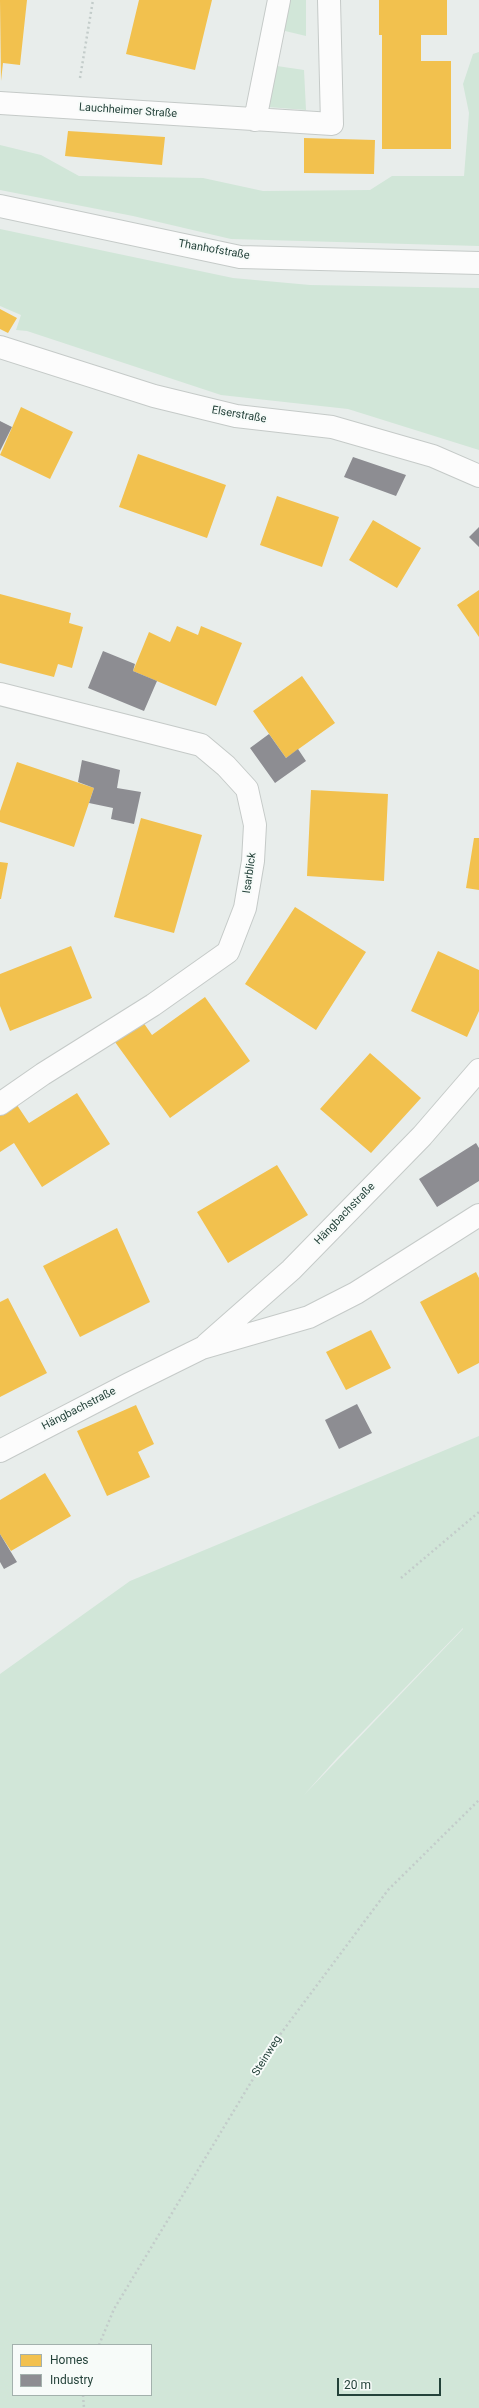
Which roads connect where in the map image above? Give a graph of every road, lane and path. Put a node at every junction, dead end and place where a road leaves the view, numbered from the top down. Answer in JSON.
{"nodes":[{"id":1,"x":94,"y":0,"type":"edge"},
{"id":2,"x":279,"y":0,"type":"edge"},
{"id":3,"x":329,"y":0,"type":"edge"},
{"id":4,"x":0,"y":103,"type":"edge"},
{"id":5,"x":74,"y":108,"type":"junction"},
{"id":6,"x":255,"y":120,"type":"junction"},
{"id":7,"x":0,"y":206,"type":"edge"},
{"id":8,"x":479,"y":263,"type":"edge"},
{"id":9,"x":0,"y":347,"type":"edge"},
{"id":10,"x":479,"y":476,"type":"edge"},
{"id":11,"x":0,"y":694,"type":"edge"},
{"id":12,"x":479,"y":1070,"type":"edge"},
{"id":13,"x":0,"y":1104,"type":"edge"},
{"id":14,"x":479,"y":1216,"type":"edge"},
{"id":15,"x":202,"y":1348,"type":"junction"},
{"id":16,"x":0,"y":1451,"type":"edge"},
{"id":17,"x":479,"y":1512,"type":"edge"},
{"id":18,"x":401,"y":1578,"type":"dead end"},
{"id":19,"x":479,"y":1800,"type":"edge"},
{"id":20,"x":99,"y":2344,"type":"edge"},
{"id":21,"x":83,"y":2396,"type":"edge"},
{"id":22,"x":84,"y":2408,"type":"edge"}],
"edges":[{"from":1,"to":5,"type":"path"},
{"from":2,"to":6,"type":"street"},
{"from":3,"to":6,"type":"street","name":"Lauchheimer Straße"},
{"from":4,"to":5,"type":"street","name":"Lauchheimer Straße"},
{"from":5,"to":6,"type":"street","name":"Lauchheimer Straße"},
{"from":7,"to":8,"type":"street","name":"Thanhofstraße"},
{"from":9,"to":10,"type":"street","name":"Elserstraße"},
{"from":11,"to":13,"type":"street","name":"Isarblick"},
{"from":12,"to":15,"type":"street","name":"Hängbachstraße"},
{"from":14,"to":15,"type":"street","name":"Hängbachstraße"},
{"from":15,"to":16,"type":"street","name":"Hängbachstraße"},
{"from":17,"to":18,"type":"path"},
{"from":19,"to":20,"type":"path","name":"Steinweg"},
{"from":21,"to":22,"type":"path"}]}
